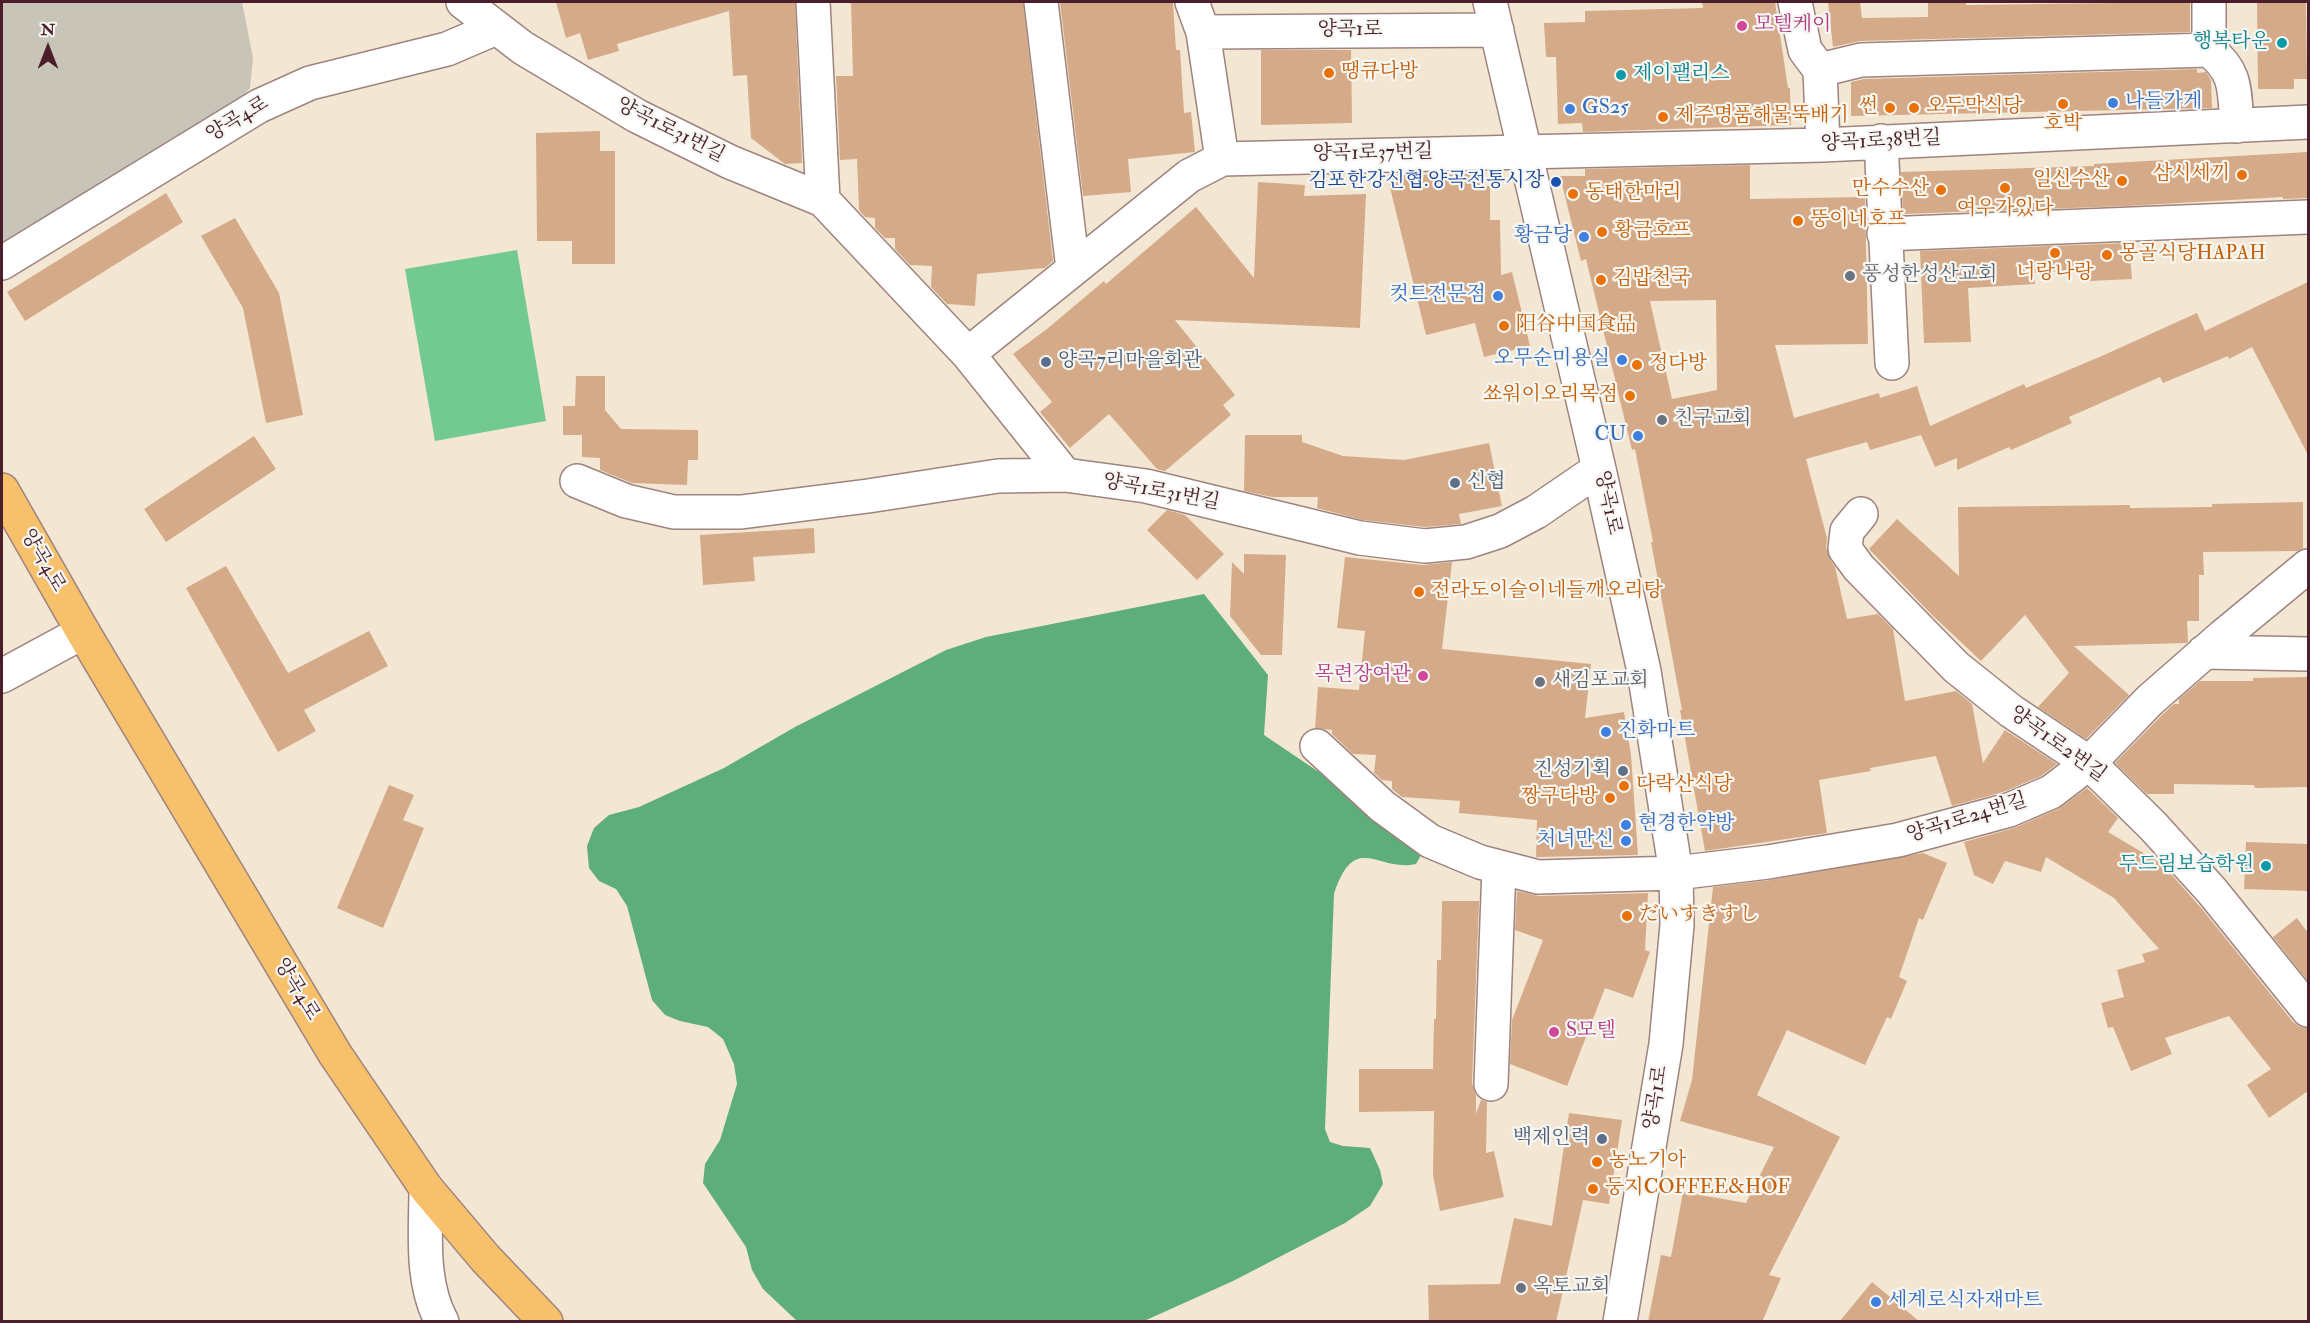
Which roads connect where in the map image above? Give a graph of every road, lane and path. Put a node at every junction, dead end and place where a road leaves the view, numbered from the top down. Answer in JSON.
{"nodes":[{"id":1,"x":463,"y":2,"type":"edge"},
{"id":2,"x":813,"y":2,"type":"edge"},
{"id":3,"x":1041,"y":2,"type":"edge"},
{"id":4,"x":1192,"y":2,"type":"edge"},
{"id":5,"x":1796,"y":2,"type":"edge"},
{"id":6,"x":2209,"y":2,"type":"edge"},
{"id":7,"x":1494,"y":16,"type":"edge"},
{"id":8,"x":496,"y":28,"type":"junction"},
{"id":9,"x":1203,"y":32,"type":"junction"},
{"id":10,"x":2209,"y":50,"type":"junction"},
{"id":11,"x":1820,"y":70,"type":"junction"},
{"id":12,"x":2308,"y":122,"type":"edge"},
{"id":13,"x":2237,"y":126,"type":"junction"},
{"id":14,"x":1881,"y":141,"type":"junction"},
{"id":15,"x":1823,"y":145,"type":"junction"},
{"id":16,"x":1525,"y":150,"type":"junction"},
{"id":17,"x":1222,"y":159,"type":"junction"},
{"id":18,"x":823,"y":200,"type":"junction"},
{"id":19,"x":2308,"y":217,"type":"edge"},
{"id":20,"x":1884,"y":234,"type":"junction"},
{"id":21,"x":2,"y":263,"type":"edge"},
{"id":22,"x":1073,"y":269,"type":"junction"},
{"id":23,"x":968,"y":354,"type":"junction"},
{"id":24,"x":1892,"y":363,"type":"dead end"},
{"id":25,"x":1599,"y":469,"type":"junction"},
{"id":26,"x":1065,"y":475,"type":"junction"},
{"id":27,"x":576,"y":481,"type":"dead end"},
{"id":28,"x":2,"y":490,"type":"edge"},
{"id":29,"x":1861,"y":514,"type":"dead end"},
{"id":30,"x":2308,"y":566,"type":"edge"},
{"id":31,"x":83,"y":632,"type":"junction"},
{"id":32,"x":2204,"y":652,"type":"junction"},
{"id":33,"x":2308,"y":654,"type":"edge"},
{"id":34,"x":2,"y":676,"type":"edge"},
{"id":35,"x":1317,"y":746,"type":"dead end"},
{"id":36,"x":2089,"y":763,"type":"junction"},
{"id":37,"x":1499,"y":867,"type":"junction"},
{"id":38,"x":1676,"y":873,"type":"junction"},
{"id":39,"x":2308,"y":1010,"type":"edge"},
{"id":40,"x":1491,"y":1083,"type":"dead end"},
{"id":41,"x":426,"y":1188,"type":"junction"},
{"id":42,"x":442,"y":1322,"type":"edge"},
{"id":43,"x":546,"y":1322,"type":"edge"},
{"id":44,"x":1620,"y":1322,"type":"edge"}],
"edges":[{"from":1,"to":8,"type":"street","name":"양곡1로31번길"},
{"from":2,"to":18,"type":"street"},
{"from":3,"to":22,"type":"street"},
{"from":4,"to":9,"type":"street"},
{"from":5,"to":11,"type":"street"},
{"from":6,"to":10,"type":"street"},
{"from":7,"to":9,"type":"street","name":"양곡1로"},
{"from":7,"to":16,"type":"street","name":"양곡1로"},
{"from":8,"to":18,"type":"street","name":"양곡1로31번길"},
{"from":8,"to":21,"type":"street","name":"양곡4로"},
{"from":9,"to":17,"type":"street"},
{"from":10,"to":11,"type":"street"},
{"from":10,"to":13,"type":"street"},
{"from":11,"to":15,"type":"street"},
{"from":12,"to":13,"type":"street","name":"양곡1로38번길"},
{"from":13,"to":14,"type":"street","name":"양곡1로38번길"},
{"from":14,"to":15,"type":"street","name":"양곡1로38번길"},
{"from":14,"to":20,"type":"street"},
{"from":15,"to":16,"type":"street","name":"양곡1로38번길"},
{"from":16,"to":17,"type":"street","name":"양곡1로37번길"},
{"from":16,"to":25,"type":"street","name":"양곡1로"},
{"from":17,"to":22,"type":"street","name":"양곡1로37번길"},
{"from":18,"to":23,"type":"street","name":"양곡1로31번길"},
{"from":19,"to":20,"type":"street"},
{"from":20,"to":24,"type":"street"},
{"from":22,"to":23,"type":"street","name":"양곡1로37번길"},
{"from":23,"to":26,"type":"street","name":"양곡1로31번길"},
{"from":25,"to":26,"type":"street","name":"양곡1로31번길"},
{"from":25,"to":38,"type":"street","name":"양곡1로"},
{"from":26,"to":27,"type":"street"},
{"from":28,"to":31,"type":"main road","name":"양곡4로"},
{"from":29,"to":36,"type":"street","name":"양곡1로2번길"},
{"from":30,"to":32,"type":"street","name":"양곡1로24번길"},
{"from":31,"to":34,"type":"street"},
{"from":31,"to":41,"type":"main road","name":"양곡4로"},
{"from":32,"to":33,"type":"street"},
{"from":32,"to":36,"type":"street","name":"양곡1로24번길"},
{"from":35,"to":37,"type":"street"},
{"from":36,"to":38,"type":"street","name":"양곡1로24번길"},
{"from":36,"to":39,"type":"street","name":"양곡1로2번길"},
{"from":37,"to":38,"type":"street"},
{"from":37,"to":40,"type":"street"},
{"from":38,"to":44,"type":"street","name":"양곡1로"},
{"from":41,"to":42,"type":"street"},
{"from":41,"to":43,"type":"main road","name":"양곡4로"}]}
